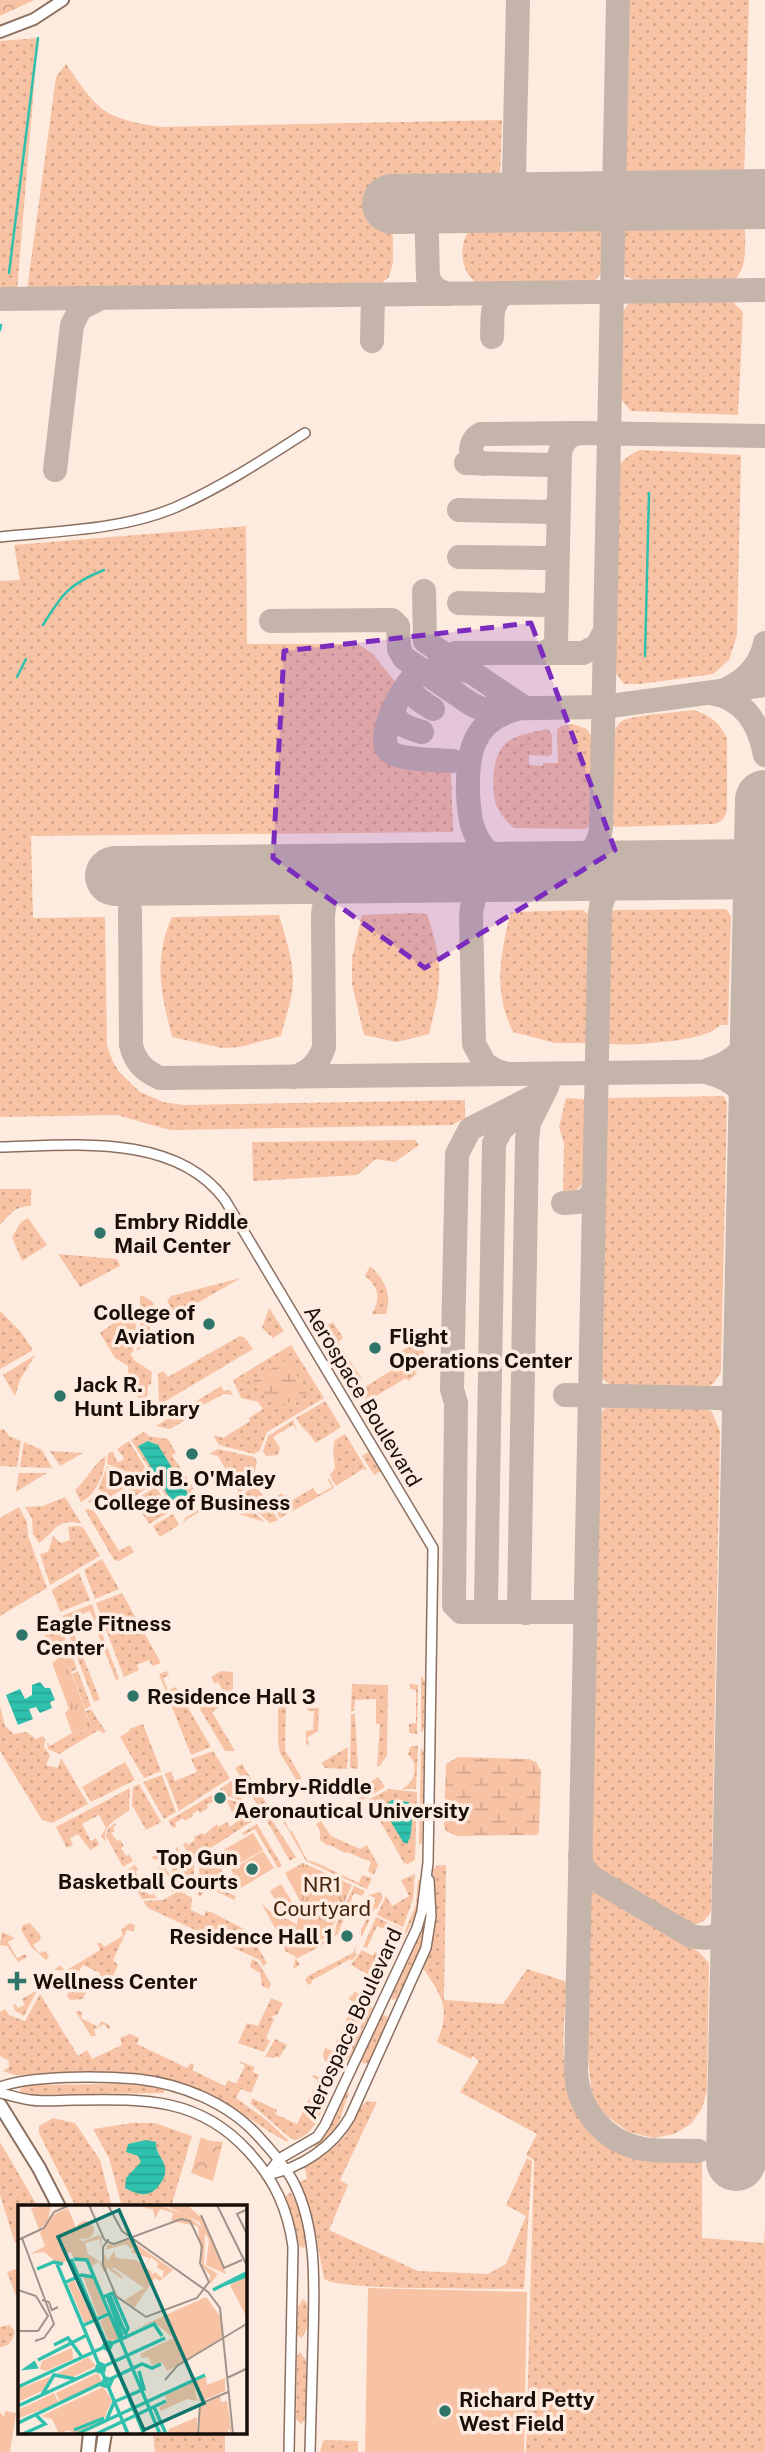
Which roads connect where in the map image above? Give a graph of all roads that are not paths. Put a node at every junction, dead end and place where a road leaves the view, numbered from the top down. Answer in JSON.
{"nodes":[{"id":1,"x":63,"y":0,"type":"edge"},
{"id":2,"x":0,"y":32,"type":"edge"},
{"id":3,"x":305,"y":433,"type":"dead end"},
{"id":4,"x":0,"y":537,"type":"edge"},
{"id":5,"x":0,"y":1147,"type":"edge"},
{"id":6,"x":428,"y":1863,"type":"junction"},
{"id":7,"x":381,"y":2004,"type":"junction"},
{"id":8,"x":397,"y":2012,"type":"junction"},
{"id":9,"x":0,"y":2087,"type":"edge"},
{"id":10,"x":0,"y":2093,"type":"edge"},
{"id":11,"x":0,"y":2105,"type":"edge"},
{"id":12,"x":279,"y":2159,"type":"junction"},
{"id":13,"x":287,"y":2171,"type":"junction"},
{"id":14,"x":267,"y":2175,"type":"junction"},
{"id":15,"x":58,"y":2205,"type":"edge"},
{"id":16,"x":312,"y":2255,"type":"junction"},
{"id":17,"x":293,"y":2256,"type":"junction"},
{"id":18,"x":90,"y":2434,"type":"edge"},
{"id":19,"x":105,"y":2434,"type":"edge"},
{"id":20,"x":88,"y":2452,"type":"edge"},
{"id":21,"x":102,"y":2452,"type":"edge"},
{"id":22,"x":289,"y":2452,"type":"edge"},
{"id":23,"x":310,"y":2452,"type":"edge"}],
"edges":[{"from":1,"to":2,"type":"street"},
{"from":3,"to":4,"type":"street"},
{"from":5,"to":6,"type":"street","name":"Aerospace Boulevard"},
{"from":6,"to":7,"type":"street","name":"Aerospace Boulevard"},
{"from":6,"to":8,"type":"street","name":"Aerospace Boulevard"},
{"from":7,"to":8,"type":"street"},
{"from":7,"to":12,"type":"street","name":"Aerospace Boulevard"},
{"from":8,"to":13,"type":"street","name":"Aerospace Boulevard"},
{"from":9,"to":12,"type":"street"},
{"from":10,"to":14,"type":"street"},
{"from":11,"to":15,"type":"main road"},
{"from":12,"to":13,"type":"street"},
{"from":12,"to":14,"type":"street","name":"Aerospace Boulevard"},
{"from":13,"to":14,"type":"street","name":"Aerospace Boulevard"},
{"from":13,"to":16,"type":"street"},
{"from":14,"to":17,"type":"street"},
{"from":16,"to":17,"type":"street"},
{"from":16,"to":23,"type":"street"},
{"from":17,"to":22,"type":"street"},
{"from":18,"to":20,"type":"main road"},
{"from":19,"to":21,"type":"main road"}]}
